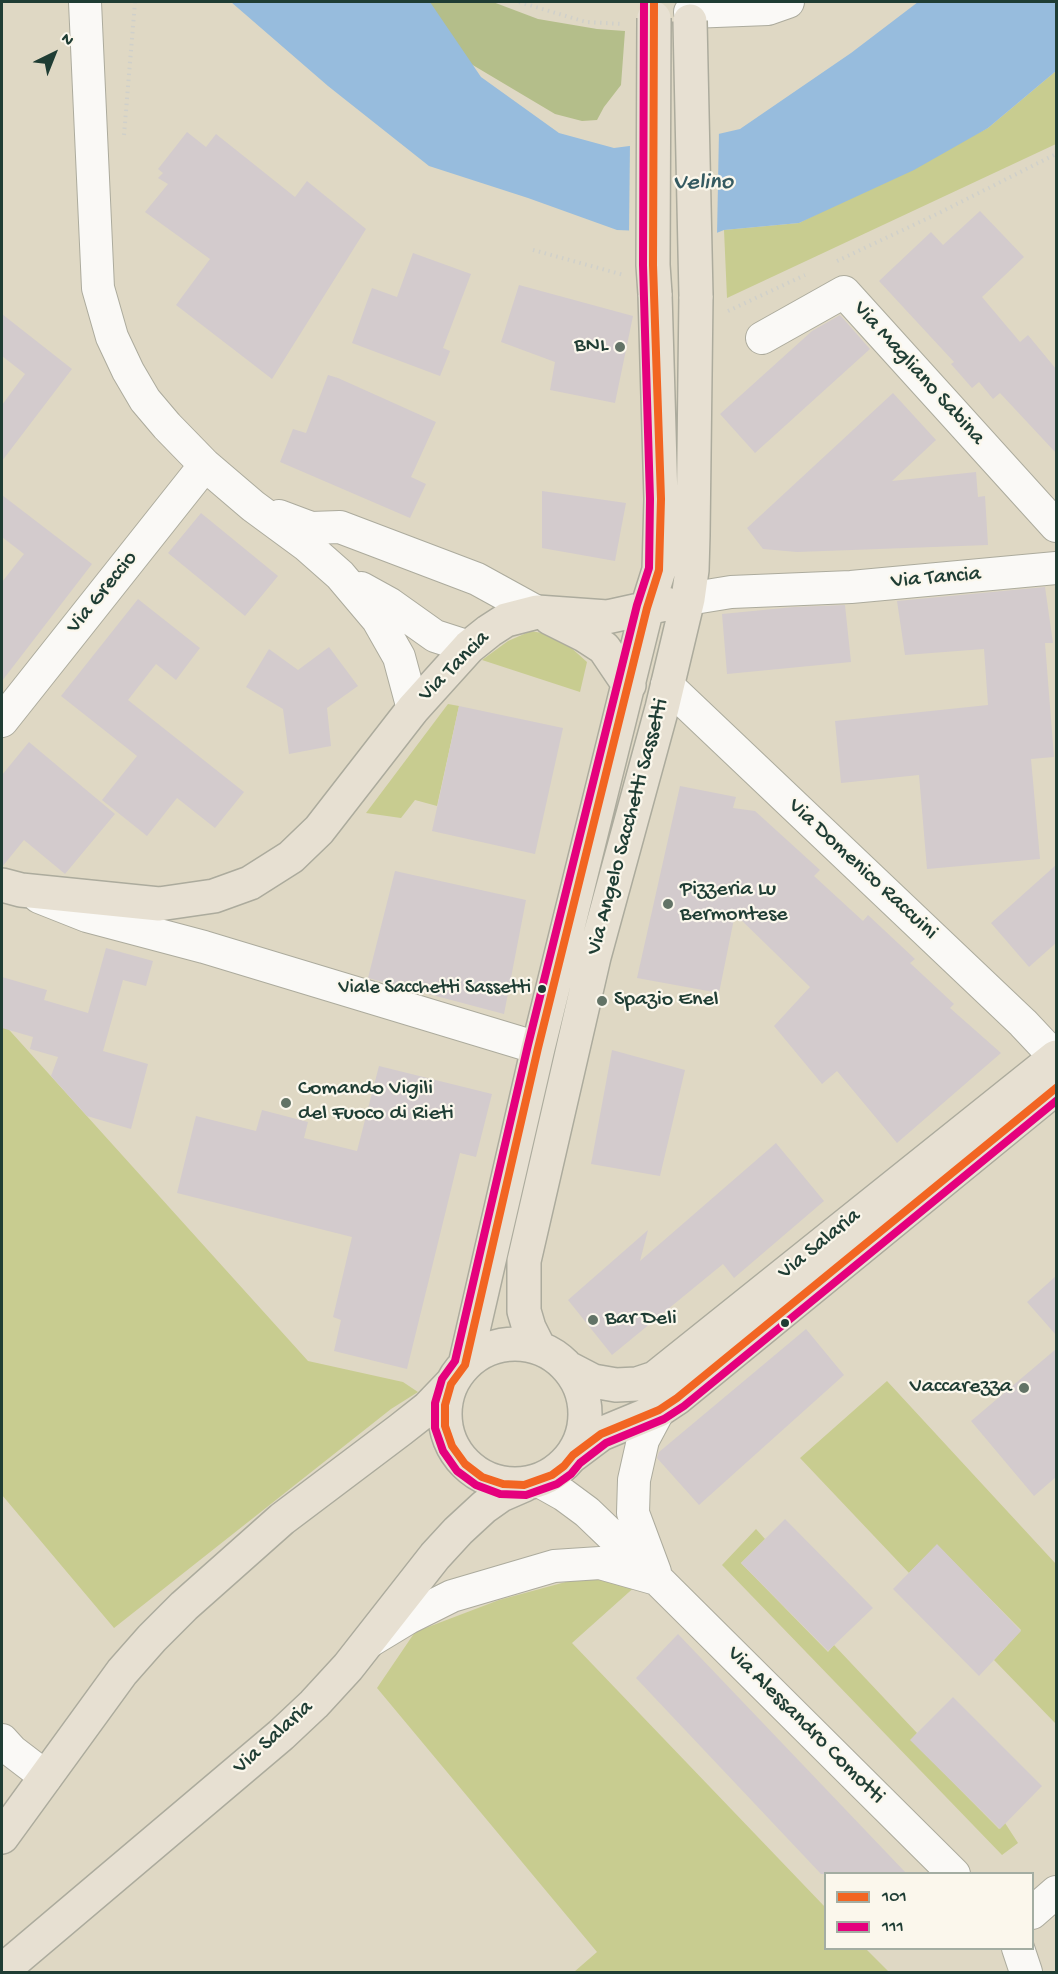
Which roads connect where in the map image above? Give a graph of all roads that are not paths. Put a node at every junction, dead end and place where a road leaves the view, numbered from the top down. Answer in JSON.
{"nodes":[{"id":1,"x":85,"y":2,"type":"edge"},
{"id":2,"x":788,"y":2,"type":"edge"},
{"id":3,"x":690,"y":12,"type":"edge"},
{"id":4,"x":654,"y":15,"type":"edge"},
{"id":5,"x":762,"y":338,"type":"dead end"},
{"id":6,"x":205,"y":465,"type":"junction"},
{"id":7,"x":253,"y":506,"type":"junction"},
{"id":8,"x":1056,"y":526,"type":"edge"},
{"id":9,"x":1056,"y":568,"type":"edge"},
{"id":10,"x":340,"y":575,"type":"junction"},
{"id":11,"x":688,"y":599,"type":"junction"},
{"id":12,"x":647,"y":608,"type":"junction"},
{"id":13,"x":537,"y":612,"type":"junction"},
{"id":14,"x":468,"y":647,"type":"junction"},
{"id":15,"x":628,"y":685,"type":"junction"},
{"id":16,"x":667,"y":685,"type":"junction"},
{"id":17,"x":413,"y":710,"type":"junction"},
{"id":18,"x":2,"y":721,"type":"edge"},
{"id":19,"x":11,"y":888,"type":"edge"},
{"id":20,"x":538,"y":1048,"type":"junction"},
{"id":21,"x":1056,"y":1067,"type":"edge"},
{"id":22,"x":539,"y":1348,"type":"junction"},
{"id":23,"x":568,"y":1368,"type":"junction"},
{"id":24,"x":458,"y":1375,"type":"junction"},
{"id":25,"x":659,"y":1410,"type":"junction"},
{"id":26,"x":573,"y":1455,"type":"junction"},
{"id":27,"x":532,"y":1483,"type":"junction"},
{"id":28,"x":657,"y":1579,"type":"junction"},
{"id":29,"x":368,"y":1642,"type":"junction"},
{"id":30,"x":2,"y":1740,"type":"edge"},
{"id":31,"x":46,"y":1777,"type":"junction"},
{"id":32,"x":2,"y":1837,"type":"edge"},
{"id":33,"x":952,"y":1872,"type":"edge"},
{"id":34,"x":1056,"y":1893,"type":"edge"},
{"id":35,"x":1034,"y":1911,"type":"edge"},
{"id":36,"x":1019,"y":1950,"type":"edge"},
{"id":37,"x":2,"y":1971,"type":"edge"},
{"id":38,"x":1026,"y":1972,"type":"edge"}],
"edges":[{"from":1,"to":6,"type":"street"},
{"from":2,"to":3,"type":"street"},
{"from":3,"to":11,"type":"main road","name":"Via Angelo Sacchetti Sassetti","bridge":true},
{"from":4,"to":12,"type":"main road","name":"Via Angelo Sacchetti Sassetti","bridge":true},
{"from":5,"to":8,"type":"street","name":"Via Magliano Sabina"},
{"from":6,"to":7,"type":"street"},
{"from":6,"to":18,"type":"street","name":"Via Greccio"},
{"from":7,"to":10,"type":"street"},
{"from":7,"to":13,"type":"street"},
{"from":9,"to":11,"type":"street","name":"Via Tancia"},
{"from":10,"to":14,"type":"street"},
{"from":10,"to":17,"type":"street"},
{"from":11,"to":12,"type":"main road","name":"Via Tancia"},
{"from":11,"to":16,"type":"main road","name":"Via Angelo Sacchetti Sassetti"},
{"from":12,"to":13,"type":"main road","name":"Via Tancia"},
{"from":12,"to":15,"type":"main road","name":"Via Angelo Sacchetti Sassetti"},
{"from":13,"to":14,"type":"main road","name":"Via Tancia"},
{"from":13,"to":15,"type":"main road"},
{"from":14,"to":17,"type":"main road","name":"Via Tancia"},
{"from":15,"to":20,"type":"main road","name":"Via Angelo Sacchetti Sassetti"},
{"from":16,"to":21,"type":"street","name":"Via Domenico Raccuini"},
{"from":16,"to":22,"type":"main road","name":"Via Angelo Sacchetti Sassetti"},
{"from":17,"to":19,"type":"main road","name":"Via Tancia"},
{"from":19,"to":20,"type":"street"},
{"from":20,"to":24,"type":"main road","name":"Via Angelo Sacchetti Sassetti"},
{"from":21,"to":23,"type":"main road","name":"Via Salaria"},
{"from":21,"to":25,"type":"main road","name":"Via Salaria"},
{"from":22,"to":23,"type":"main road"},
{"from":22,"to":24,"type":"main road"},
{"from":23,"to":26,"type":"main road"},
{"from":24,"to":27,"type":"main road"},
{"from":24,"to":31,"type":"main road"},
{"from":25,"to":26,"type":"main road","name":"Via Salaria"},
{"from":25,"to":28,"type":"street"},
{"from":26,"to":27,"type":"main road"},
{"from":27,"to":28,"type":"street","name":"Via Alessandro Comotti"},
{"from":27,"to":29,"type":"main road","name":"Via Salaria"},
{"from":28,"to":29,"type":"street"},
{"from":28,"to":33,"type":"street","name":"Via Alessandro Comotti"},
{"from":29,"to":37,"type":"main road","name":"Via Salaria"},
{"from":30,"to":31,"type":"street"},
{"from":31,"to":32,"type":"main road"},
{"from":34,"to":35,"type":"street"},
{"from":36,"to":38,"type":"street"}]}
